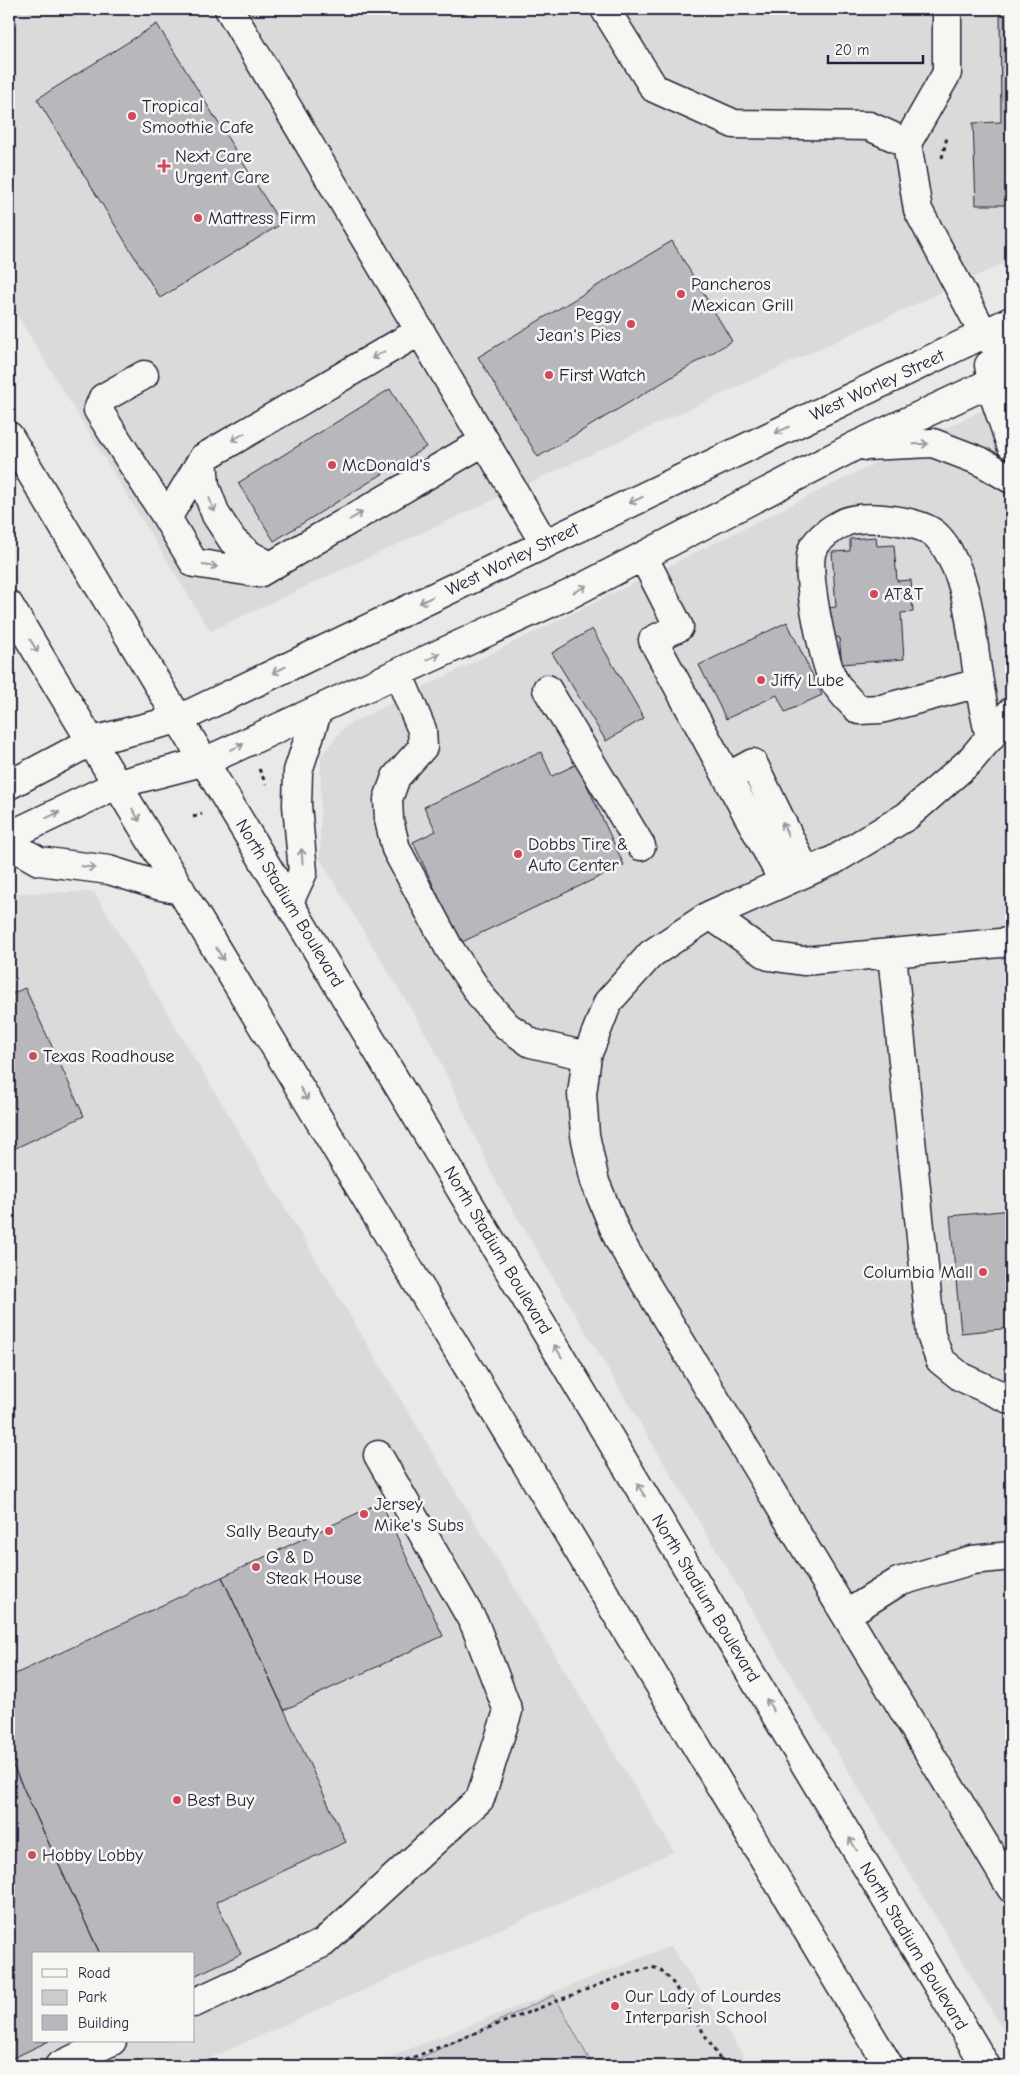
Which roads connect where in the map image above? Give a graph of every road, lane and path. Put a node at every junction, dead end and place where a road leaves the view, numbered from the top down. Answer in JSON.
{"nodes":[{"id":1,"x":229,"y":9,"type":"edge"},
{"id":2,"x":605,"y":9,"type":"edge"},
{"id":3,"x":947,"y":9,"type":"edge"},
{"id":4,"x":907,"y":143,"type":"junction"},
{"id":5,"x":1011,"y":321,"type":"edge"},
{"id":6,"x":420,"y":331,"type":"junction"},
{"id":7,"x":984,"y":334,"type":"junction"},
{"id":8,"x":1011,"y":361,"type":"edge"},
{"id":9,"x":144,"y":375,"type":"dead end"},
{"id":10,"x":1001,"y":377,"type":"edge"},
{"id":11,"x":9,"y":436,"type":"edge"},
{"id":12,"x":485,"y":441,"type":"junction"},
{"id":13,"x":1011,"y":445,"type":"edge"},
{"id":14,"x":854,"y":446,"type":"junction"},
{"id":15,"x":203,"y":458,"type":"junction"},
{"id":16,"x":1011,"y":479,"type":"edge"},
{"id":17,"x":166,"y":518,"type":"junction"},
{"id":18,"x":544,"y":543,"type":"junction"},
{"id":19,"x":643,"y":556,"type":"junction"},
{"id":20,"x":270,"y":566,"type":"junction"},
{"id":21,"x":9,"y":604,"type":"edge"},
{"id":22,"x":398,"y":673,"type":"junction"},
{"id":23,"x":979,"y":683,"type":"junction"},
{"id":24,"x":547,"y":689,"type":"dead end"},
{"id":25,"x":318,"y":710,"type":"junction"},
{"id":26,"x":1011,"y":712,"type":"edge"},
{"id":27,"x":179,"y":718,"type":"junction"},
{"id":28,"x":990,"y":738,"type":"junction"},
{"id":29,"x":92,"y":741,"type":"junction"},
{"id":30,"x":206,"y":762,"type":"junction"},
{"id":31,"x":727,"y":777,"type":"junction"},
{"id":32,"x":118,"y":784,"type":"junction"},
{"id":33,"x":9,"y":786,"type":"edge"},
{"id":34,"x":9,"y":836,"type":"edge"},
{"id":35,"x":9,"y":844,"type":"edge"},
{"id":36,"x":641,"y":846,"type":"dead end"},
{"id":37,"x":795,"y":877,"type":"junction"},
{"id":38,"x":181,"y":890,"type":"junction"},
{"id":39,"x":290,"y":902,"type":"junction"},
{"id":40,"x":710,"y":915,"type":"junction"},
{"id":41,"x":1011,"y":942,"type":"edge"},
{"id":42,"x":892,"y":954,"type":"junction"},
{"id":43,"x":587,"y":1056,"type":"junction"},
{"id":44,"x":1011,"y":1400,"type":"edge"},
{"id":45,"x":378,"y":1455,"type":"dead end"},
{"id":46,"x":1011,"y":1556,"type":"edge"},
{"id":47,"x":847,"y":1614,"type":"junction"},
{"id":48,"x":1011,"y":1888,"type":"edge"},
{"id":49,"x":195,"y":2003,"type":"edge"},
{"id":50,"x":110,"y":2042,"type":"edge"},
{"id":51,"x":59,"y":2066,"type":"edge"},
{"id":52,"x":391,"y":2066,"type":"edge"},
{"id":53,"x":724,"y":2066,"type":"edge"},
{"id":54,"x":889,"y":2066,"type":"edge"},
{"id":55,"x":986,"y":2066,"type":"edge"}],
"edges":[{"from":1,"to":6,"type":"main road"},
{"from":2,"to":4,"type":"main road"},
{"from":3,"to":4,"type":"main road"},
{"from":4,"to":7,"type":"main road"},
{"from":5,"to":7,"type":"main road","name":"West Worley Street"},
{"from":6,"to":12,"type":"main road"},
{"from":6,"to":15,"type":"main road","one_way":true},
{"from":7,"to":8,"type":"main road"},
{"from":7,"to":10,"type":"main road"},
{"from":7,"to":18,"type":"main road","name":"West Worley Street","one_way":true},
{"from":9,"to":17,"type":"main road"},
{"from":10,"to":13,"type":"main road"},
{"from":10,"to":14,"type":"main road"},
{"from":11,"to":27,"type":"main road","name":"North Stadium Boulevard"},
{"from":12,"to":18,"type":"main road"},
{"from":20,"to":12,"type":"main road","one_way":true},
{"from":14,"to":16,"type":"main road","one_way":true},
{"from":14,"to":19,"type":"main road"},
{"from":15,"to":17,"type":"main road"},
{"from":15,"to":20,"type":"main road","one_way":true},
{"from":17,"to":20,"type":"main road","one_way":true},
{"from":18,"to":27,"type":"main road","name":"West Worley Street","one_way":true},
{"from":22,"to":19,"type":"main road","one_way":true},
{"from":19,"to":31,"type":"main road"},
{"from":21,"to":29,"type":"main road","one_way":true},
{"from":22,"to":25,"type":"main road"},
{"from":22,"to":43,"type":"main road"},
{"from":23,"to":23,"type":"main road"},
{"from":23,"to":28,"type":"main road"},
{"from":24,"to":36,"type":"main road"},
{"from":30,"to":25,"type":"main road","one_way":true},
{"from":39,"to":25,"type":"main road","one_way":true},
{"from":26,"to":28,"type":"main road"},
{"from":27,"to":29,"type":"main road","name":"West Worley Street"},
{"from":27,"to":30,"type":"main road","name":"North Stadium Boulevard"},
{"from":28,"to":37,"type":"main road"},
{"from":29,"to":32,"type":"main road"},
{"from":29,"to":33,"type":"main road","name":"West Worley Street"},
{"from":30,"to":32,"type":"main road"},
{"from":30,"to":39,"type":"main road","name":"North Stadium Boulevard"},
{"from":31,"to":37,"type":"main road"},
{"from":37,"to":31,"type":"main road","one_way":true},
{"from":34,"to":32,"type":"main road","one_way":true},
{"from":32,"to":38,"type":"main road","one_way":true},
{"from":35,"to":38,"type":"main road","one_way":true},
{"from":37,"to":40,"type":"main road"},
{"from":38,"to":54,"type":"main road","one_way":true},
{"from":55,"to":39,"type":"main road","name":"North Stadium Boulevard","one_way":true},
{"from":40,"to":42,"type":"main road"},
{"from":40,"to":43,"type":"main road"},
{"from":41,"to":42,"type":"main road"},
{"from":42,"to":44,"type":"main road"},
{"from":43,"to":47,"type":"main road"},
{"from":45,"to":49,"type":"main road"},
{"from":46,"to":47,"type":"main road"},
{"from":47,"to":48,"type":"main road"},
{"from":50,"to":51,"type":"main road"},
{"from":52,"to":53,"type":"path"}]}
